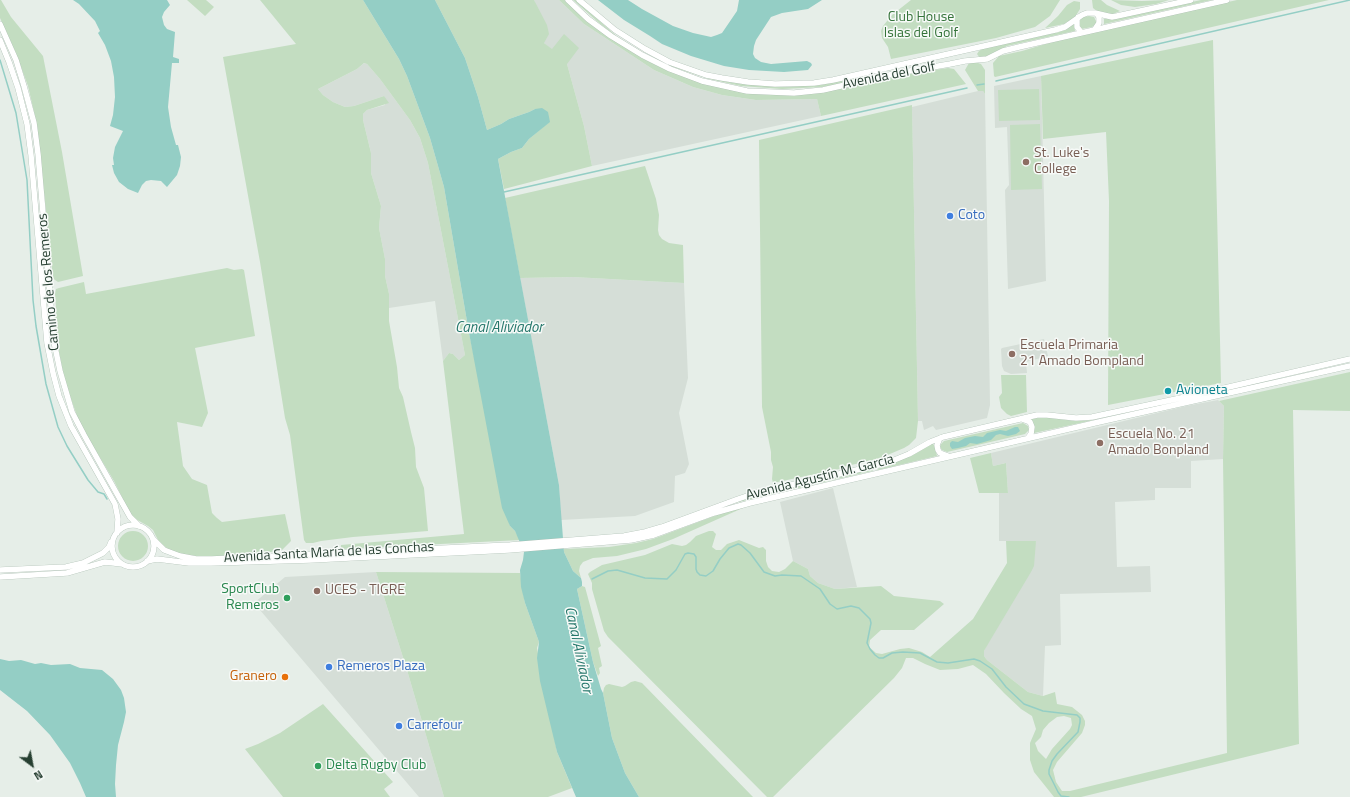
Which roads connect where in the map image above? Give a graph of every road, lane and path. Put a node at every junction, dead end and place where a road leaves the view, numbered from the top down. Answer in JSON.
{"nodes":[{"id":1,"x":568,"y":0,"type":"edge"},
{"id":2,"x":579,"y":0,"type":"edge"},
{"id":3,"x":1192,"y":0,"type":"edge"},
{"id":4,"x":1227,"y":0,"type":"edge"},
{"id":5,"x":1097,"y":14,"type":"junction"},
{"id":6,"x":1078,"y":17,"type":"junction"},
{"id":7,"x":0,"y":24,"type":"edge"},
{"id":8,"x":1095,"y":29,"type":"junction"},
{"id":9,"x":1081,"y":32,"type":"junction"},
{"id":10,"x":0,"y":40,"type":"edge"},
{"id":11,"x":979,"y":46,"type":"junction"},
{"id":12,"x":980,"y":60,"type":"junction"},
{"id":13,"x":1350,"y":359,"type":"edge"},
{"id":14,"x":1350,"y":366,"type":"edge"},
{"id":15,"x":1022,"y":419,"type":"junction"},
{"id":16,"x":940,"y":438,"type":"junction"},
{"id":17,"x":1027,"y":438,"type":"junction"},
{"id":18,"x":948,"y":456,"type":"junction"},
{"id":19,"x":139,"y":526,"type":"junction"},
{"id":20,"x":115,"y":535,"type":"junction"},
{"id":21,"x":153,"y":539,"type":"junction"},
{"id":22,"x":570,"y":543,"type":"junction"},
{"id":23,"x":510,"y":547,"type":"junction"},
{"id":24,"x":147,"y":561,"type":"junction"},
{"id":25,"x":124,"y":565,"type":"junction"},
{"id":26,"x":0,"y":570,"type":"edge"},
{"id":27,"x":0,"y":577,"type":"edge"}],
"edges":[{"from":1,"to":12,"type":"main road","name":"Avenida del Golf"},
{"from":2,"to":11,"type":"main road","name":"Avenida del Golf"},
{"from":3,"to":5,"type":"main road","name":"Avenida del Golf"},
{"from":4,"to":8,"type":"main road","name":"Avenida del Golf"},
{"from":5,"to":6,"type":"main road","name":"Avenida del Golf"},
{"from":5,"to":8,"type":"main road"},
{"from":6,"to":9,"type":"main road"},
{"from":6,"to":11,"type":"main road","name":"Avenida del Golf"},
{"from":7,"to":19,"type":"main road","name":"Camino de los Remeros"},
{"from":8,"to":9,"type":"main road","name":"Avenida del Golf"},
{"from":9,"to":12,"type":"main road","name":"Avenida del Golf"},
{"from":10,"to":20,"type":"main road","name":"Camino de los Remeros"},
{"from":11,"to":12,"type":"main road"},
{"from":13,"to":15,"type":"main road","name":"Avenida Agustín M. García"},
{"from":14,"to":17,"type":"main road","name":"Avenida Agustín M. García"},
{"from":15,"to":16,"type":"main road","name":"Avenida Agustín M. García"},
{"from":15,"to":17,"type":"main road"},
{"from":16,"to":18,"type":"main road"},
{"from":16,"to":22,"type":"main road","name":"Avenida Agustín M. García"},
{"from":17,"to":18,"type":"main road","name":"Avenida Agustín M. García"},
{"from":18,"to":22,"type":"main road","name":"Avenida Agustín M. García"},
{"from":19,"to":20,"type":"main road"},
{"from":19,"to":21,"type":"main road"},
{"from":20,"to":25,"type":"main road"},
{"from":20,"to":26,"type":"main road"},
{"from":21,"to":23,"type":"main road","name":"Avenida Santa María de las Conchas"},
{"from":21,"to":24,"type":"main road"},
{"from":22,"to":23,"type":"main road"},
{"from":23,"to":24,"type":"main road","name":"Avenida Santa María de las Conchas"},
{"from":24,"to":25,"type":"main road"},
{"from":25,"to":27,"type":"main road"}]}
